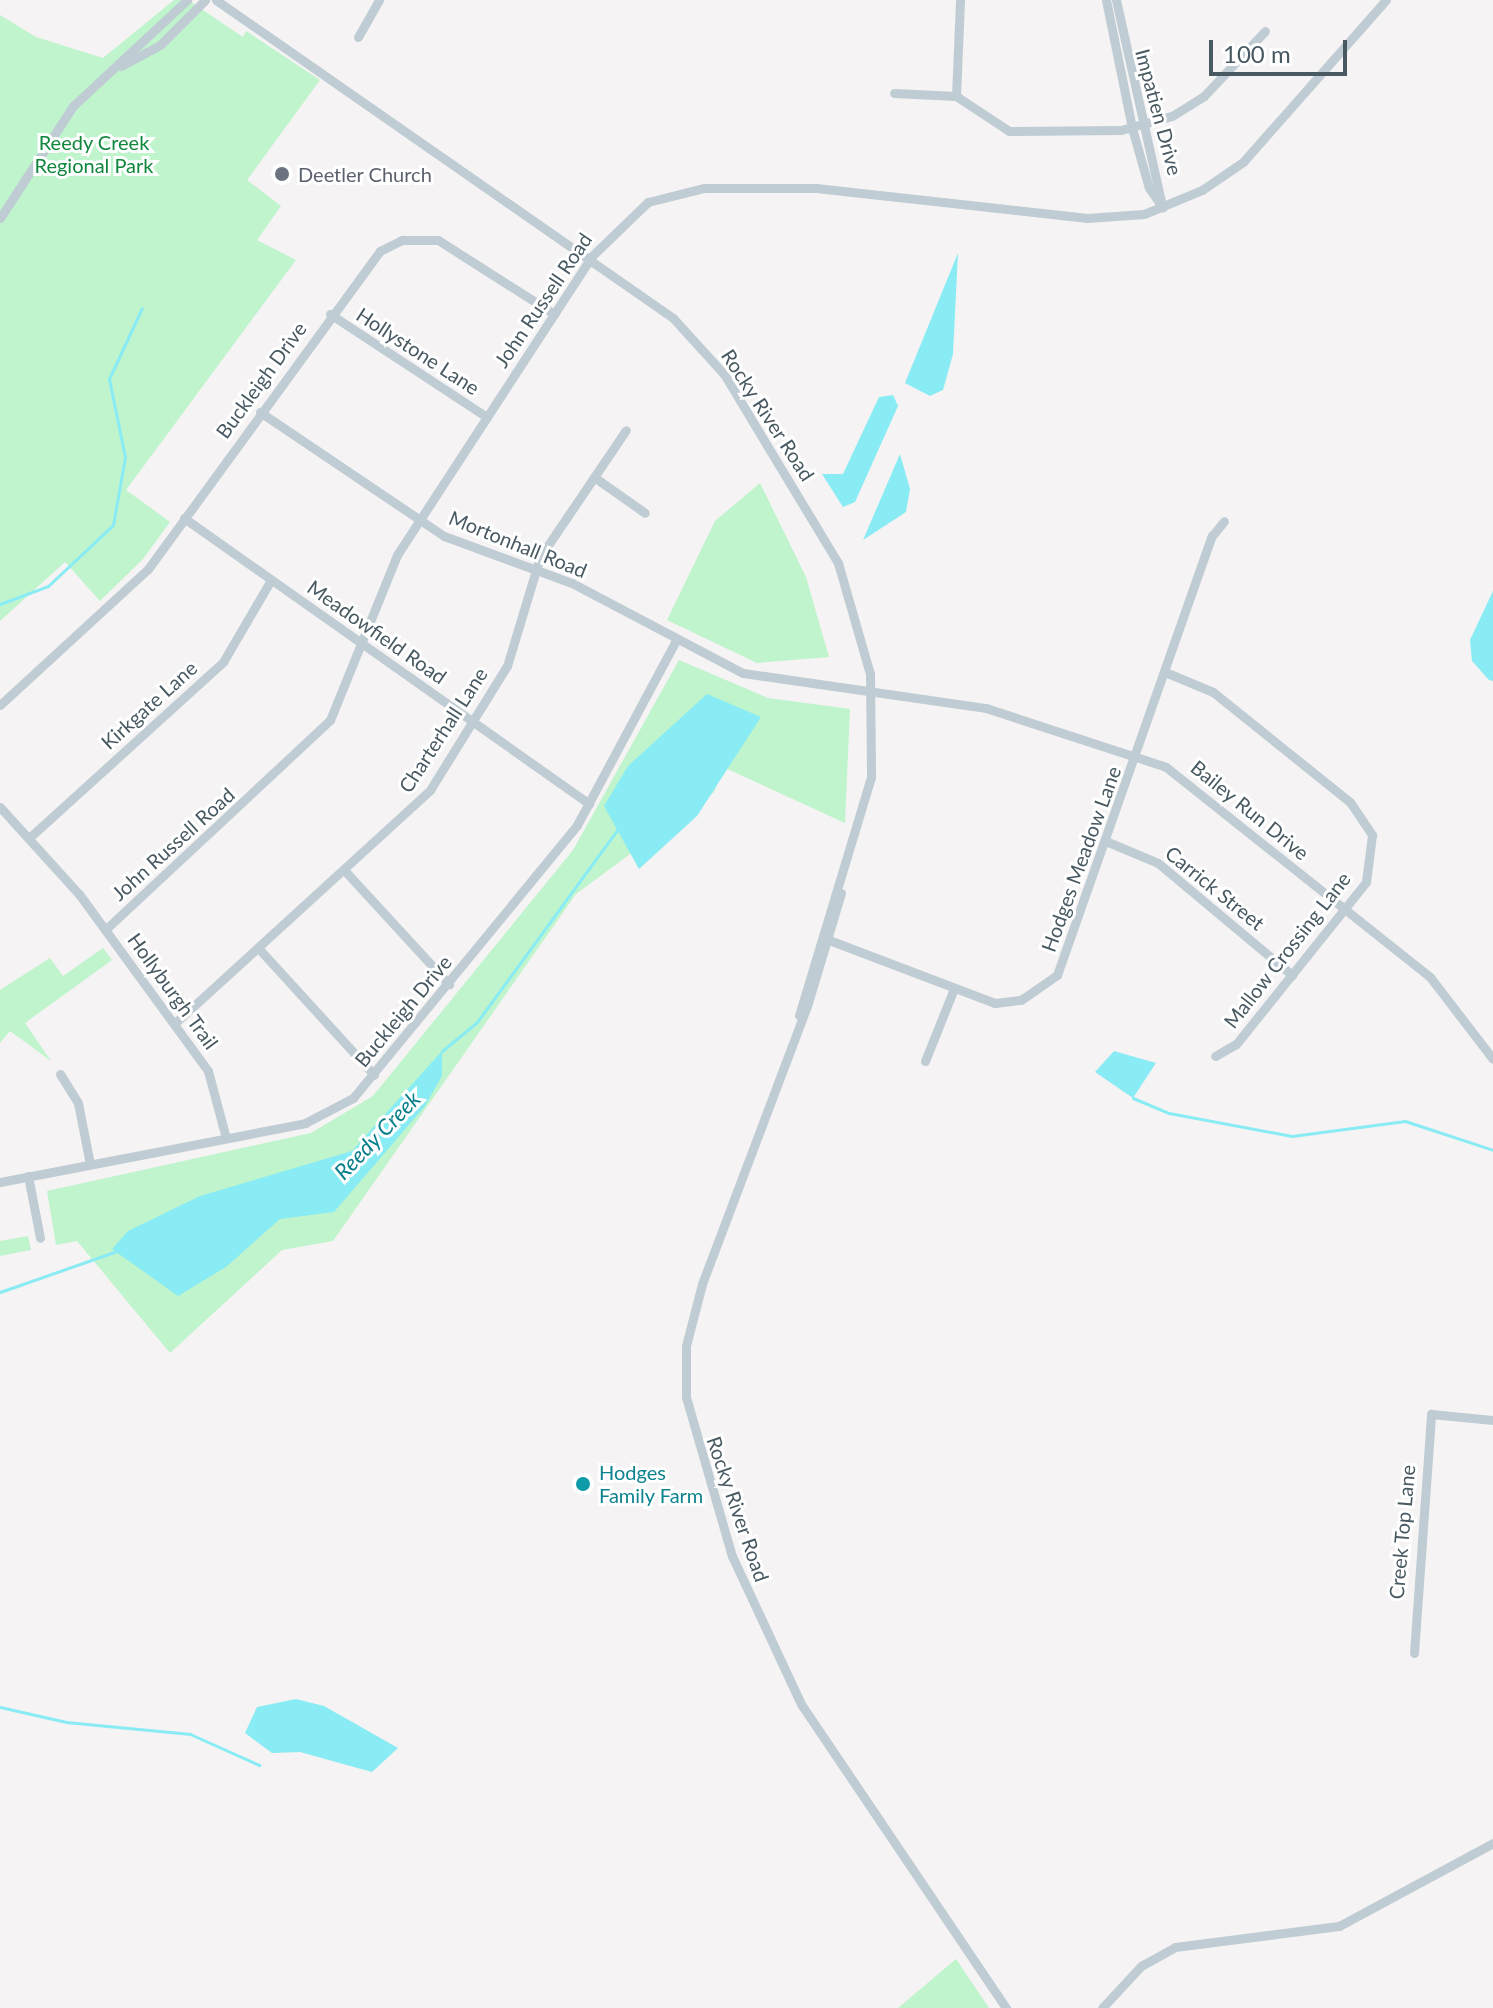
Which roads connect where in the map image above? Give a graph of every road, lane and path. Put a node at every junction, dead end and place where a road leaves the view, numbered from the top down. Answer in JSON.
{"nodes":[{"id":1,"x":187,"y":0,"type":"edge"},
{"id":2,"x":205,"y":0,"type":"edge"},
{"id":3,"x":216,"y":0,"type":"edge"},
{"id":4,"x":960,"y":0,"type":"edge"},
{"id":5,"x":1106,"y":0,"type":"edge"},
{"id":6,"x":1116,"y":0,"type":"edge"},
{"id":7,"x":1386,"y":0,"type":"edge"},
{"id":8,"x":376,"y":1,"type":"edge"},
{"id":9,"x":1265,"y":31,"type":"dead end"},
{"id":10,"x":358,"y":37,"type":"dead end"},
{"id":11,"x":121,"y":66,"type":"junction"},
{"id":12,"x":894,"y":93,"type":"dead end"},
{"id":13,"x":956,"y":96,"type":"junction"},
{"id":14,"x":1144,"y":124,"type":"junction"},
{"id":15,"x":1132,"y":128,"type":"junction"},
{"id":16,"x":1163,"y":208,"type":"junction"},
{"id":17,"x":0,"y":218,"type":"edge"},
{"id":18,"x":592,"y":256,"type":"junction"},
{"id":19,"x":330,"y":314,"type":"junction"},
{"id":20,"x":554,"y":314,"type":"junction"},
{"id":21,"x":260,"y":412,"type":"junction"},
{"id":22,"x":487,"y":417,"type":"junction"},
{"id":23,"x":626,"y":430,"type":"dead end"},
{"id":24,"x":594,"y":477,"type":"junction"},
{"id":25,"x":645,"y":513,"type":"dead end"},
{"id":26,"x":184,"y":518,"type":"junction"},
{"id":27,"x":420,"y":520,"type":"junction"},
{"id":28,"x":1224,"y":521,"type":"dead end"},
{"id":29,"x":535,"y":569,"type":"junction"},
{"id":30,"x":271,"y":580,"type":"junction"},
{"id":31,"x":676,"y":640,"type":"junction"},
{"id":32,"x":363,"y":645,"type":"junction"},
{"id":33,"x":1165,"y":672,"type":"junction"},
{"id":34,"x":872,"y":693,"type":"junction"},
{"id":35,"x":0,"y":705,"type":"edge"},
{"id":36,"x":472,"y":721,"type":"junction"},
{"id":37,"x":1137,"y":755,"type":"junction"},
{"id":38,"x":589,"y":804,"type":"junction"},
{"id":39,"x":0,"y":807,"type":"edge"},
{"id":40,"x":29,"y":838,"type":"junction"},
{"id":41,"x":1108,"y":842,"type":"junction"},
{"id":42,"x":345,"y":871,"type":"junction"},
{"id":43,"x":841,"y":890,"type":"junction"},
{"id":44,"x":1345,"y":909,"type":"junction"},
{"id":45,"x":106,"y":929,"type":"junction"},
{"id":46,"x":829,"y":940,"type":"junction"},
{"id":47,"x":260,"y":950,"type":"junction"},
{"id":48,"x":1292,"y":975,"type":"junction"},
{"id":49,"x":449,"y":984,"type":"junction"},
{"id":50,"x":953,"y":991,"type":"junction"},
{"id":51,"x":799,"y":1015,"type":"junction"},
{"id":52,"x":174,"y":1024,"type":"junction"},
{"id":53,"x":1215,"y":1056,"type":"dead end"},
{"id":54,"x":1493,"y":1059,"type":"edge"},
{"id":55,"x":925,"y":1061,"type":"dead end"},
{"id":56,"x":60,"y":1074,"type":"dead end"},
{"id":57,"x":374,"y":1075,"type":"junction"},
{"id":58,"x":226,"y":1138,"type":"junction"},
{"id":59,"x":90,"y":1164,"type":"junction"},
{"id":60,"x":28,"y":1176,"type":"junction"},
{"id":61,"x":0,"y":1182,"type":"edge"},
{"id":62,"x":40,"y":1238,"type":"dead end"},
{"id":63,"x":1493,"y":1420,"type":"edge"},
{"id":64,"x":1414,"y":1653,"type":"dead end"},
{"id":65,"x":1493,"y":1843,"type":"edge"},
{"id":66,"x":1006,"y":2008,"type":"edge"},
{"id":67,"x":1102,"y":2008,"type":"edge"}],
"edges":[{"from":1,"to":11,"type":"street"},
{"from":2,"to":11,"type":"street"},
{"from":3,"to":18,"type":"street","name":"Rocky River Road"},
{"from":4,"to":13,"type":"street"},
{"from":5,"to":15,"type":"street","name":"Impatien Drive"},
{"from":6,"to":14,"type":"street","name":"Impatien Drive"},
{"from":7,"to":16,"type":"street","name":"John Russell Road"},
{"from":8,"to":10,"type":"street"},
{"from":9,"to":14,"type":"street"},
{"from":11,"to":17,"type":"street"},
{"from":12,"to":13,"type":"street"},
{"from":13,"to":15,"type":"street"},
{"from":14,"to":15,"type":"street"},
{"from":14,"to":16,"type":"street","name":"Impatien Drive"},
{"from":15,"to":16,"type":"street","name":"Impatien Drive"},
{"from":16,"to":18,"type":"street","name":"John Russell Road"},
{"from":18,"to":20,"type":"street","name":"John Russell Road"},
{"from":18,"to":34,"type":"street","name":"Rocky River Road"},
{"from":19,"to":20,"type":"street","name":"Buckleigh Drive"},
{"from":19,"to":21,"type":"street","name":"Buckleigh Drive"},
{"from":19,"to":22,"type":"street","name":"Hollystone Lane"},
{"from":20,"to":22,"type":"street","name":"John Russell Road"},
{"from":21,"to":26,"type":"street","name":"Buckleigh Drive"},
{"from":21,"to":27,"type":"street","name":"Mortonhall Road"},
{"from":22,"to":27,"type":"street","name":"John Russell Road"},
{"from":23,"to":24,"type":"street","name":"Charterhall Lane"},
{"from":24,"to":25,"type":"street"},
{"from":24,"to":29,"type":"street","name":"Charterhall Lane"},
{"from":26,"to":30,"type":"street","name":"Meadowfield Road"},
{"from":26,"to":35,"type":"street","name":"Buckleigh Drive"},
{"from":27,"to":29,"type":"street","name":"Mortonhall Road"},
{"from":27,"to":32,"type":"street","name":"John Russell Road"},
{"from":28,"to":33,"type":"street","name":"Hodges Meadow Lane"},
{"from":29,"to":31,"type":"street","name":"Mortonhall Road"},
{"from":29,"to":36,"type":"street","name":"Charterhall Lane"},
{"from":30,"to":32,"type":"street","name":"Meadowfield Road"},
{"from":30,"to":40,"type":"street","name":"Kirkgate Lane"},
{"from":31,"to":34,"type":"street","name":"Mortonhall Road"},
{"from":31,"to":38,"type":"street","name":"Buckleigh Drive"},
{"from":32,"to":36,"type":"street","name":"Meadowfield Road"},
{"from":32,"to":45,"type":"street","name":"John Russell Road"},
{"from":33,"to":37,"type":"street","name":"Hodges Meadow Lane"},
{"from":33,"to":44,"type":"street","name":"Mallow Crossing Lane"},
{"from":34,"to":37,"type":"street","name":"Bailey Run Drive"},
{"from":34,"to":43,"type":"street","name":"Rocky River Road"},
{"from":36,"to":38,"type":"street","name":"Meadowfield Road"},
{"from":36,"to":42,"type":"street","name":"Charterhall Lane"},
{"from":37,"to":41,"type":"street","name":"Hodges Meadow Lane"},
{"from":37,"to":44,"type":"street","name":"Bailey Run Drive"},
{"from":38,"to":49,"type":"street","name":"Buckleigh Drive"},
{"from":39,"to":40,"type":"street","name":"Hollyburgh Trail"},
{"from":40,"to":45,"type":"street","name":"Hollyburgh Trail"},
{"from":41,"to":48,"type":"street","name":"Carrick Street"},
{"from":41,"to":50,"type":"street","name":"Hodges Meadow Lane"},
{"from":42,"to":47,"type":"street","name":"Charterhall Lane"},
{"from":42,"to":49,"type":"street"},
{"from":43,"to":46,"type":"street","name":"Rocky River Road"},
{"from":43,"to":51,"type":"street","name":"Rocky River Road"},
{"from":44,"to":48,"type":"street","name":"Mallow Crossing Lane"},
{"from":44,"to":54,"type":"street","name":"Bailey Run Drive"},
{"from":45,"to":52,"type":"street","name":"Hollyburgh Trail"},
{"from":46,"to":50,"type":"street","name":"Hodges Meadow Lane"},
{"from":46,"to":51,"type":"street","name":"Rocky River Road"},
{"from":47,"to":52,"type":"street","name":"Charterhall Lane"},
{"from":47,"to":57,"type":"street"},
{"from":48,"to":53,"type":"street","name":"Mallow Crossing Lane"},
{"from":49,"to":57,"type":"street","name":"Buckleigh Drive"},
{"from":50,"to":55,"type":"street"},
{"from":51,"to":66,"type":"street","name":"Rocky River Road"},
{"from":52,"to":58,"type":"street","name":"Hollyburgh Trail"},
{"from":56,"to":59,"type":"street"},
{"from":57,"to":58,"type":"street","name":"Buckleigh Drive"},
{"from":58,"to":59,"type":"street","name":"Buckleigh Drive"},
{"from":59,"to":60,"type":"street","name":"Buckleigh Drive"},
{"from":60,"to":61,"type":"street","name":"Buckleigh Drive"},
{"from":60,"to":62,"type":"street"},
{"from":63,"to":64,"type":"street","name":"Creek Top Lane"},
{"from":65,"to":67,"type":"street"}]}
